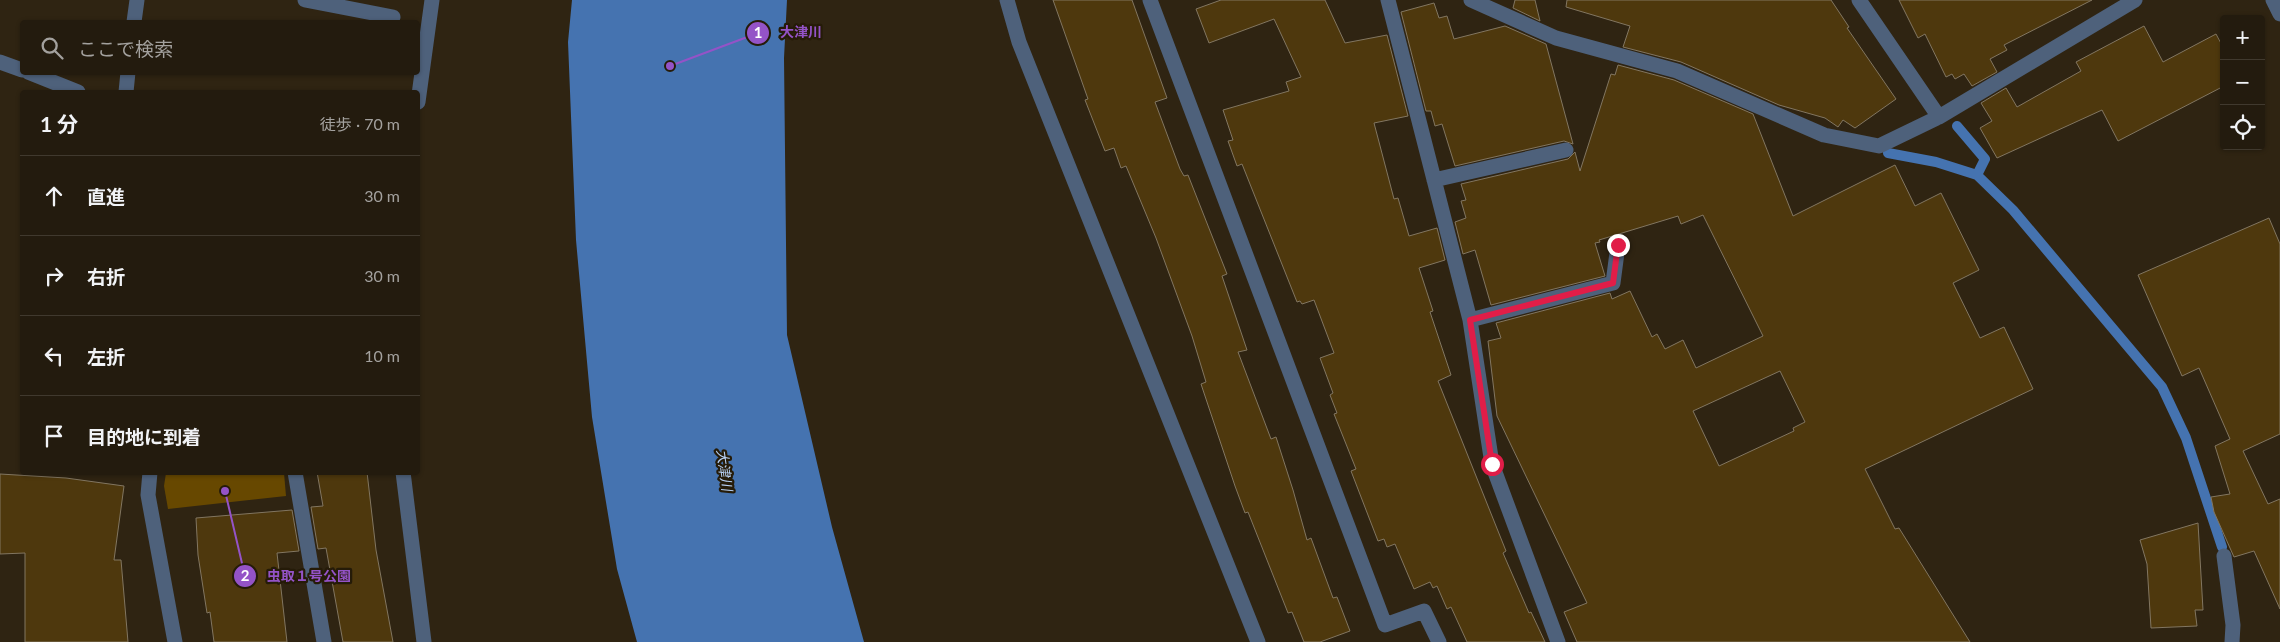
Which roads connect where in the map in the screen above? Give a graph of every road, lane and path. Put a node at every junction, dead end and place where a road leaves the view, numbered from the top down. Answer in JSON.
{"nodes":[{"id":1,"x":137,"y":0,"type":"edge"},
{"id":2,"x":305,"y":0,"type":"edge"},
{"id":3,"x":432,"y":0,"type":"edge"},
{"id":4,"x":1007,"y":0,"type":"edge"},
{"id":5,"x":1150,"y":0,"type":"edge"},
{"id":6,"x":1388,"y":0,"type":"edge"},
{"id":7,"x":1471,"y":0,"type":"edge"},
{"id":8,"x":1859,"y":0,"type":"edge"},
{"id":9,"x":2135,"y":0,"type":"edge"},
{"id":10,"x":2273,"y":0,"type":"edge"},
{"id":11,"x":321,"y":1,"type":"edge"},
{"id":12,"x":2280,"y":14,"type":"edge"},
{"id":13,"x":393,"y":18,"type":"dead end"},
{"id":14,"x":134,"y":20,"type":"edge"},
{"id":15,"x":0,"y":62,"type":"edge"},
{"id":16,"x":20,"y":69,"type":"edge"},
{"id":17,"x":36,"y":75,"type":"edge"},
{"id":18,"x":128,"y":75,"type":"edge"},
{"id":19,"x":73,"y":90,"type":"edge"},
{"id":20,"x":126,"y":90,"type":"edge"},
{"id":21,"x":420,"y":90,"type":"edge"},
{"id":22,"x":1939,"y":117,"type":"junction"},
{"id":23,"x":1566,"y":150,"type":"dead end"},
{"id":24,"x":1434,"y":180,"type":"junction"},
{"id":25,"x":1618,"y":245,"type":"dead end"},
{"id":26,"x":1470,"y":320,"type":"junction"},
{"id":27,"x":150,"y":475,"type":"edge"},
{"id":28,"x":296,"y":475,"type":"edge"},
{"id":29,"x":403,"y":475,"type":"edge"},
{"id":30,"x":2224,"y":556,"type":"dead end"},
{"id":31,"x":175,"y":642,"type":"edge"},
{"id":32,"x":324,"y":642,"type":"edge"},
{"id":33,"x":424,"y":642,"type":"edge"},
{"id":34,"x":1258,"y":642,"type":"edge"},
{"id":35,"x":1438,"y":642,"type":"edge"},
{"id":36,"x":1558,"y":642,"type":"edge"},
{"id":37,"x":2232,"y":642,"type":"edge"}],
"edges":[{"from":1,"to":14,"type":"street"},
{"from":2,"to":11,"type":"street"},
{"from":3,"to":21,"type":"street"},
{"from":4,"to":34,"type":"street"},
{"from":5,"to":35,"type":"street"},
{"from":6,"to":24,"type":"street"},
{"from":7,"to":22,"type":"street"},
{"from":8,"to":22,"type":"street"},
{"from":9,"to":22,"type":"street"},
{"from":10,"to":12,"type":"street"},
{"from":11,"to":13,"type":"street"},
{"from":15,"to":16,"type":"street"},
{"from":17,"to":19,"type":"street"},
{"from":18,"to":20,"type":"street"},
{"from":23,"to":24,"type":"street"},
{"from":24,"to":26,"type":"street"},
{"from":25,"to":26,"type":"street"},
{"from":26,"to":36,"type":"street"},
{"from":27,"to":31,"type":"street"},
{"from":28,"to":32,"type":"street"},
{"from":29,"to":33,"type":"street"},
{"from":30,"to":37,"type":"street"}]}
